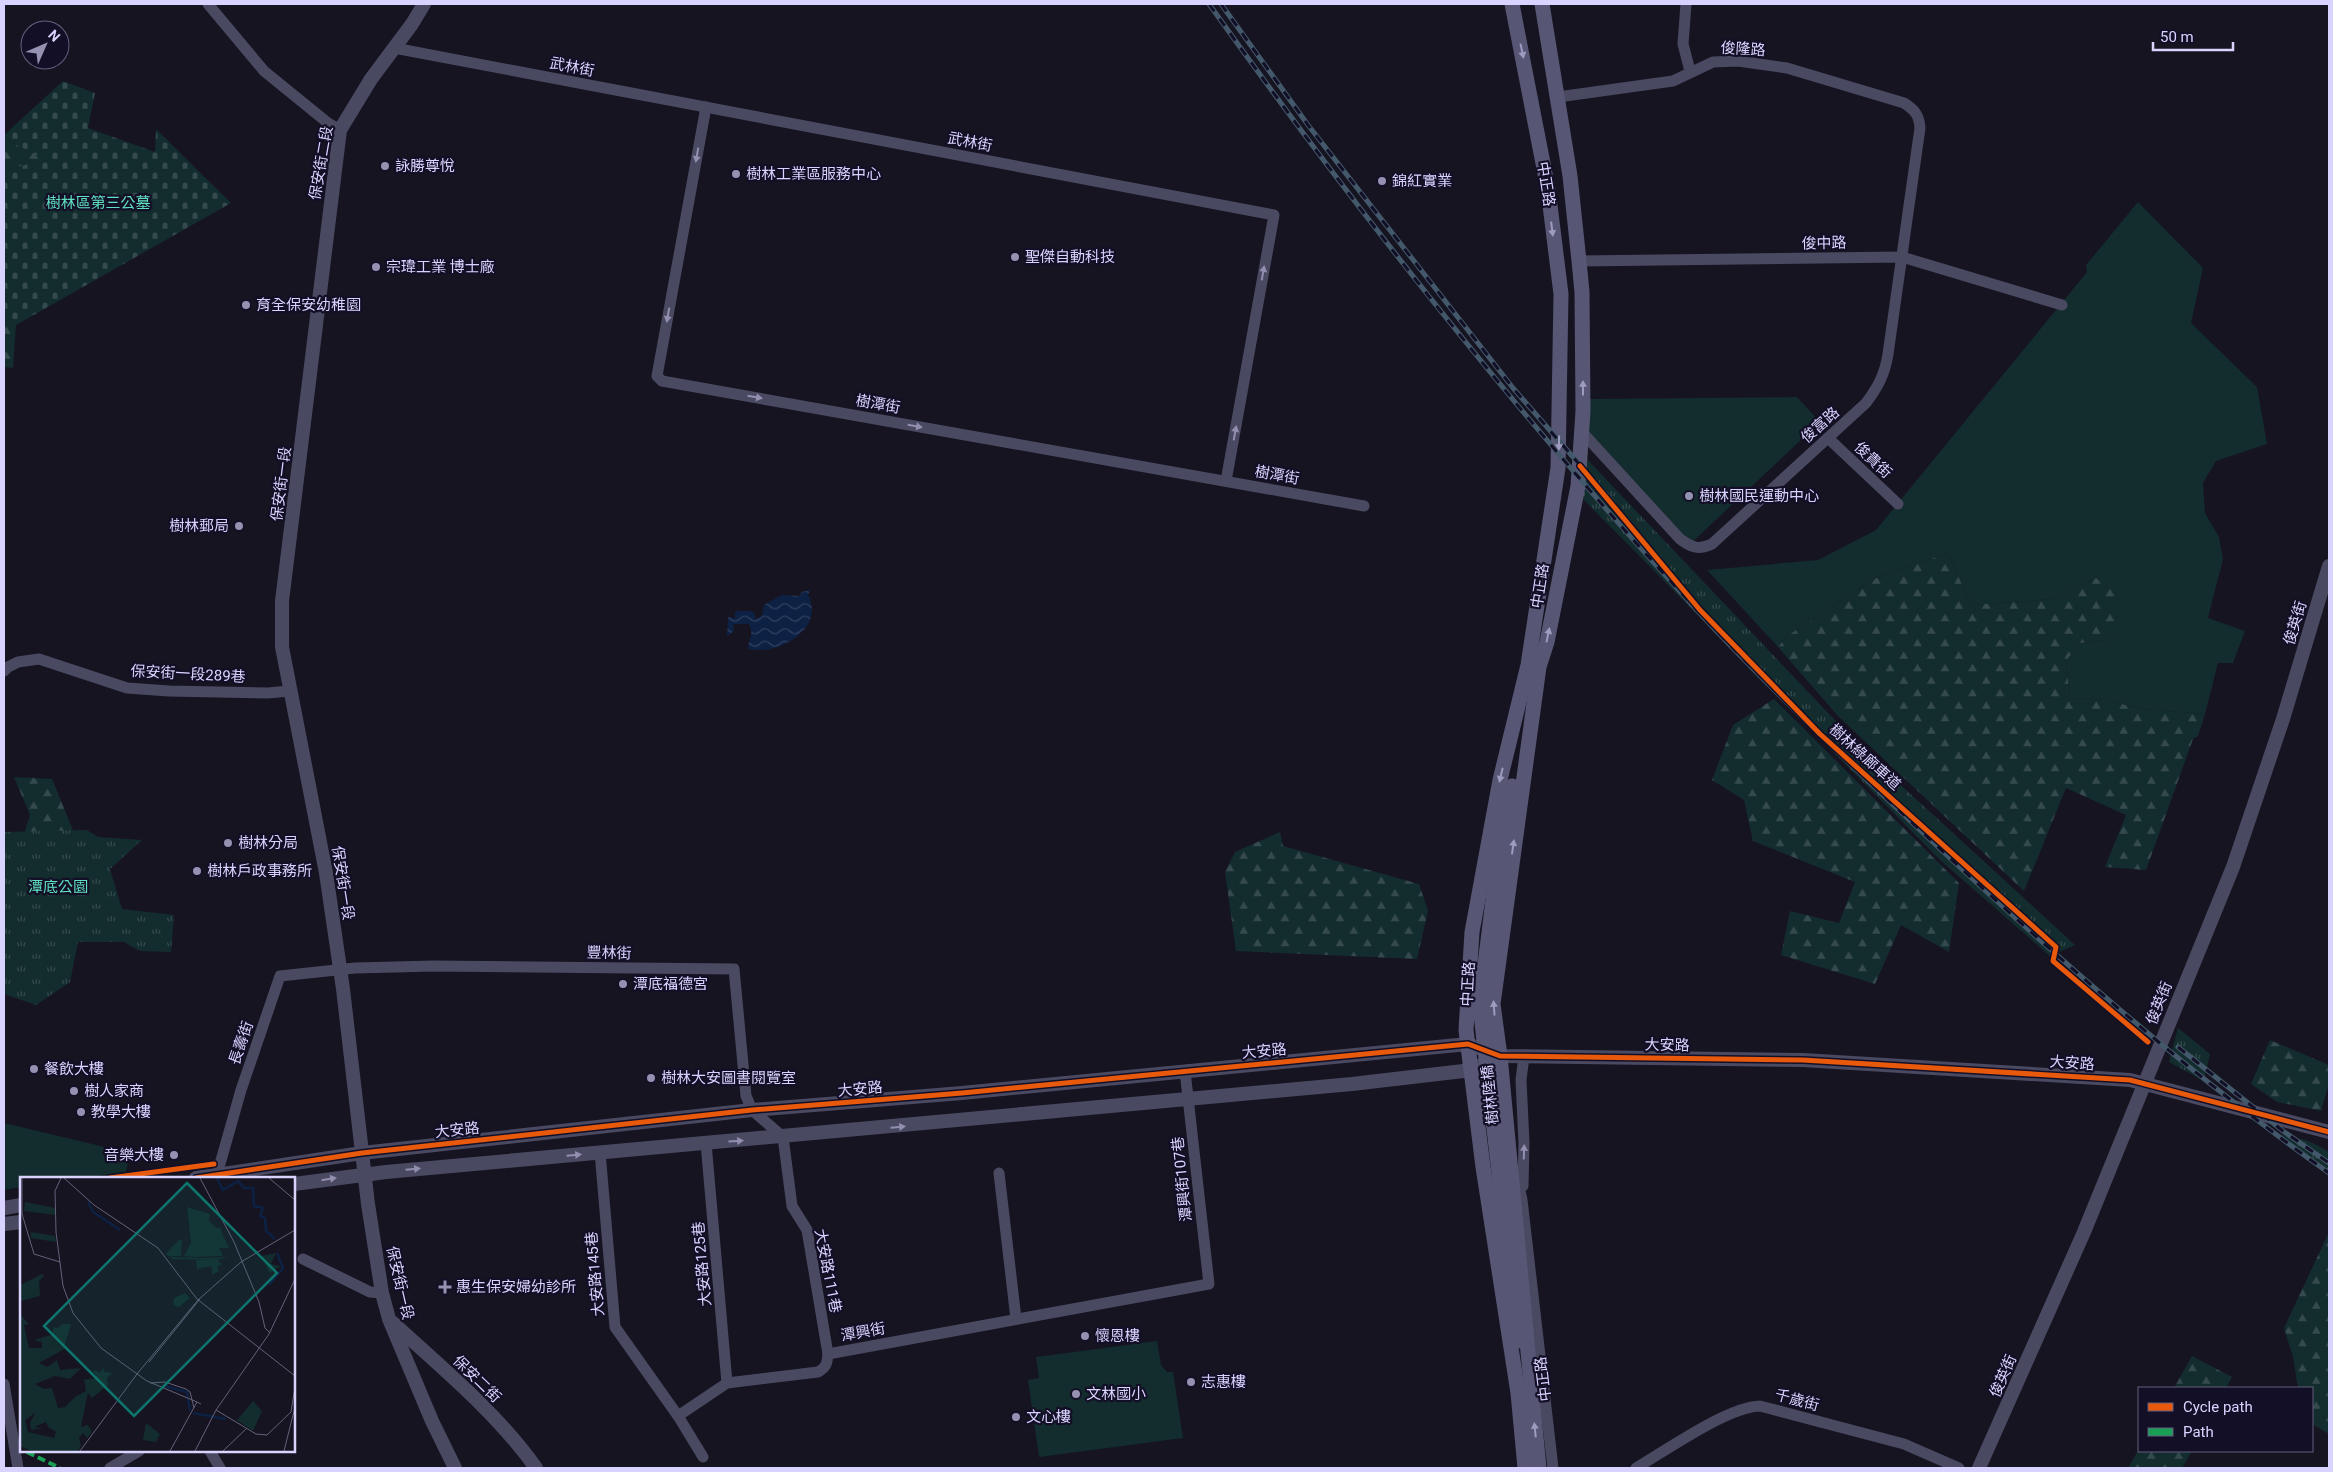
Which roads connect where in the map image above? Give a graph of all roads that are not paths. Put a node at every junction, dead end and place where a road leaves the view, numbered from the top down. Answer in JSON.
{"nodes":[{"id":1,"x":208,"y":4,"type":"edge"},
{"id":2,"x":424,"y":4,"type":"edge"},
{"id":3,"x":1512,"y":4,"type":"edge"},
{"id":4,"x":1542,"y":4,"type":"edge"},
{"id":5,"x":1686,"y":4,"type":"edge"},
{"id":6,"x":394,"y":48,"type":"junction"},
{"id":7,"x":1690,"y":71,"type":"junction"},
{"id":8,"x":1558,"y":97,"type":"junction"},
{"id":9,"x":706,"y":107,"type":"junction"},
{"id":10,"x":1919,"y":118,"type":"joint"},
{"id":11,"x":340,"y":130,"type":"junction"},
{"id":12,"x":1902,"y":257,"type":"junction"},
{"id":13,"x":1579,"y":261,"type":"junction"},
{"id":14,"x":320,"y":291,"type":"joint"},
{"id":15,"x":2062,"y":305,"type":"dead end"},
{"id":16,"x":1559,"y":409,"type":"junction"},
{"id":17,"x":1583,"y":410,"type":"junction"},
{"id":18,"x":1582,"y":432,"type":"junction"},
{"id":19,"x":1828,"y":438,"type":"junction"},
{"id":20,"x":1226,"y":481,"type":"junction"},
{"id":21,"x":1898,"y":504,"type":"dead end"},
{"id":22,"x":1364,"y":506,"type":"dead end"},
{"id":23,"x":2329,"y":566,"type":"edge"},
{"id":24,"x":1533,"y":666,"type":"junction"},
{"id":25,"x":4,"y":671,"type":"edge"},
{"id":26,"x":289,"y":691,"type":"junction"},
{"id":27,"x":340,"y":970,"type":"junction"},
{"id":28,"x":1468,"y":1044,"type":"junction"},
{"id":29,"x":1500,"y":1056,"type":"junction"},
{"id":30,"x":1524,"y":1056,"type":"junction"},
{"id":31,"x":1472,"y":1070,"type":"junction"},
{"id":32,"x":1185,"y":1071,"type":"junction"},
{"id":33,"x":2144,"y":1083,"type":"junction"},
{"id":34,"x":1188,"y":1100,"type":"junction"},
{"id":35,"x":752,"y":1110,"type":"junction"},
{"id":36,"x":1506,"y":1126,"type":"junction"},
{"id":37,"x":2329,"y":1132,"type":"edge"},
{"id":38,"x":783,"y":1137,"type":"junction"},
{"id":39,"x":706,"y":1143,"type":"junction"},
{"id":40,"x":600,"y":1152,"type":"junction"},
{"id":41,"x":362,"y":1153,"type":"junction"},
{"id":42,"x":1483,"y":1167,"type":"joint"},
{"id":43,"x":364,"y":1174,"type":"junction"},
{"id":44,"x":999,"y":1174,"type":"dead end"},
{"id":45,"x":217,"y":1177,"type":"edge"},
{"id":46,"x":295,"y":1184,"type":"edge"},
{"id":47,"x":1522,"y":1200,"type":"junction"},
{"id":48,"x":20,"y":1205,"type":"edge"},
{"id":49,"x":4,"y":1208,"type":"edge"},
{"id":50,"x":20,"y":1222,"type":"edge"},
{"id":51,"x":4,"y":1224,"type":"edge"},
{"id":52,"x":303,"y":1260,"type":"dead end"},
{"id":53,"x":1209,"y":1284,"type":"joint"},
{"id":54,"x":382,"y":1293,"type":"junction"},
{"id":55,"x":1016,"y":1319,"type":"junction"},
{"id":56,"x":389,"y":1320,"type":"junction"},
{"id":57,"x":828,"y":1354,"type":"junction"},
{"id":58,"x":727,"y":1383,"type":"junction"},
{"id":59,"x":4,"y":1384,"type":"edge"},
{"id":60,"x":1524,"y":1392,"type":"junction"},
{"id":61,"x":678,"y":1416,"type":"junction"},
{"id":62,"x":137,"y":1452,"type":"edge"},
{"id":63,"x":211,"y":1452,"type":"edge"},
{"id":64,"x":703,"y":1457,"type":"dead end"},
{"id":65,"x":18,"y":1468,"type":"edge"},
{"id":66,"x":110,"y":1468,"type":"edge"},
{"id":67,"x":220,"y":1468,"type":"edge"},
{"id":68,"x":455,"y":1468,"type":"edge"},
{"id":69,"x":536,"y":1468,"type":"edge"},
{"id":70,"x":1525,"y":1468,"type":"edge"},
{"id":71,"x":1539,"y":1468,"type":"edge"},
{"id":72,"x":1553,"y":1468,"type":"edge"},
{"id":73,"x":1636,"y":1468,"type":"edge"},
{"id":74,"x":1959,"y":1468,"type":"edge"},
{"id":75,"x":1979,"y":1468,"type":"edge"}],
"edges":[{"from":1,"to":11,"type":"street"},
{"from":2,"to":6,"type":"street","name":"保安街二段"},
{"from":3,"to":16,"type":"main road","name":"中正路","one_way":true},
{"from":4,"to":8,"type":"main road","name":"中正路"},
{"from":5,"to":7,"type":"street"},
{"from":6,"to":9,"type":"street","name":"武林街"},
{"from":6,"to":11,"type":"street","name":"保安街二段"},
{"from":7,"to":8,"type":"street","name":"俊隆路"},
{"from":7,"to":10,"type":"street","name":"俊隆路"},
{"from":8,"to":13,"type":"main road","name":"中正路"},
{"from":20,"to":9,"type":"street","name":"武林街","one_way":true},
{"from":9,"to":20,"type":"street","name":"樹潭街","one_way":true},
{"from":10,"to":12,"type":"street","name":"俊富路"},
{"from":11,"to":14,"type":"street","name":"保安街二段"},
{"from":12,"to":13,"type":"street","name":"俊中路"},
{"from":12,"to":15,"type":"street","name":"俊中路"},
{"from":12,"to":19,"type":"street","name":"俊富路"},
{"from":17,"to":13,"type":"main road","name":"中正路","one_way":true},
{"from":14,"to":26,"type":"street","name":"保安街一段"},
{"from":16,"to":17,"type":"main road"},
{"from":16,"to":24,"type":"main road","name":"中正路","one_way":true},
{"from":17,"to":18,"type":"main road","name":"中正路"},
{"from":18,"to":19,"type":"street","name":"俊富路"},
{"from":24,"to":18,"type":"main road","name":"中正路","one_way":true},
{"from":19,"to":21,"type":"street","name":"俊貴街"},
{"from":20,"to":22,"type":"street","name":"樹潭街"},
{"from":23,"to":33,"type":"street","name":"俊英街"},
{"from":24,"to":28,"type":"main road","name":"中正路","one_way":true},
{"from":29,"to":24,"type":"main road","name":"中正路","one_way":true},
{"from":24,"to":60,"type":"main road","name":"樹林陸橋","bridge":true},
{"from":25,"to":26,"type":"street","name":"保安街一段289巷"},
{"from":26,"to":27,"type":"street","name":"保安街一段"},
{"from":27,"to":35,"type":"street","name":"豐林街"},
{"from":27,"to":41,"type":"street","name":"保安街一段"},
{"from":27,"to":45,"type":"street","name":"長壽街"},
{"from":28,"to":29,"type":"street","name":"大安路"},
{"from":28,"to":31,"type":"main road","name":"中正路"},
{"from":28,"to":32,"type":"street","name":"大安路"},
{"from":29,"to":30,"type":"street","name":"大安路"},
{"from":29,"to":31,"type":"street","name":"大安路"},
{"from":29,"to":36,"type":"main road","name":"中正路"},
{"from":30,"to":33,"type":"street","name":"大安路"},
{"from":47,"to":30,"type":"street","one_way":true},
{"from":31,"to":34,"type":"street","name":"大安路"},
{"from":31,"to":42,"type":"main road","name":"中正路"},
{"from":32,"to":34,"type":"street","name":"潭興街107巷"},
{"from":32,"to":35,"type":"street","name":"大安路"},
{"from":33,"to":37,"type":"street","name":"大安路"},
{"from":33,"to":75,"type":"street","name":"俊英街"},
{"from":38,"to":34,"type":"street","name":"大安路","one_way":true},
{"from":34,"to":53,"type":"street","name":"潭興街107巷"},
{"from":35,"to":38,"type":"street"},
{"from":35,"to":41,"type":"street","name":"大安路"},
{"from":36,"to":47,"type":"street"},
{"from":36,"to":60,"type":"main road","name":"樹林陸橋"},
{"from":39,"to":38,"type":"street","name":"大安路","one_way":true},
{"from":38,"to":57,"type":"street","name":"大安路111巷"},
{"from":39,"to":40,"type":"street","name":"大安路"},
{"from":39,"to":58,"type":"street","name":"大安路125巷"},
{"from":43,"to":40,"type":"street","name":"大安路","one_way":true},
{"from":40,"to":61,"type":"street","name":"大安路145巷"},
{"from":41,"to":43,"type":"street","name":"保安街一段"},
{"from":41,"to":45,"type":"street","name":"大安路"},
{"from":42,"to":60,"type":"main road","name":"樹林陸橋"},
{"from":46,"to":43,"type":"street","name":"大安路","one_way":true},
{"from":43,"to":54,"type":"street","name":"保安街一段"},
{"from":44,"to":55,"type":"street"},
{"from":47,"to":72,"type":"street","name":"中正路"},
{"from":48,"to":49,"type":"street"},
{"from":50,"to":51,"type":"street"},
{"from":52,"to":54,"type":"street"},
{"from":53,"to":55,"type":"street","name":"潭興街"},
{"from":54,"to":56,"type":"street","name":"保安街一段"},
{"from":55,"to":57,"type":"street","name":"潭興街"},
{"from":56,"to":68,"type":"street","name":"保安街一段"},
{"from":56,"to":69,"type":"street","name":"保安二街"},
{"from":57,"to":58,"type":"street","name":"潭興街"},
{"from":58,"to":61,"type":"street","name":"潭興街"},
{"from":59,"to":65,"type":"street"},
{"from":60,"to":70,"type":"main road","name":"樹林陸橋"},
{"from":71,"to":60,"type":"main road","name":"樹林陸橋","one_way":true},
{"from":61,"to":64,"type":"street","name":"大安路145巷"},
{"from":62,"to":66,"type":"street"},
{"from":63,"to":67,"type":"street"},
{"from":73,"to":74,"type":"street","name":"千歲街"}]}
